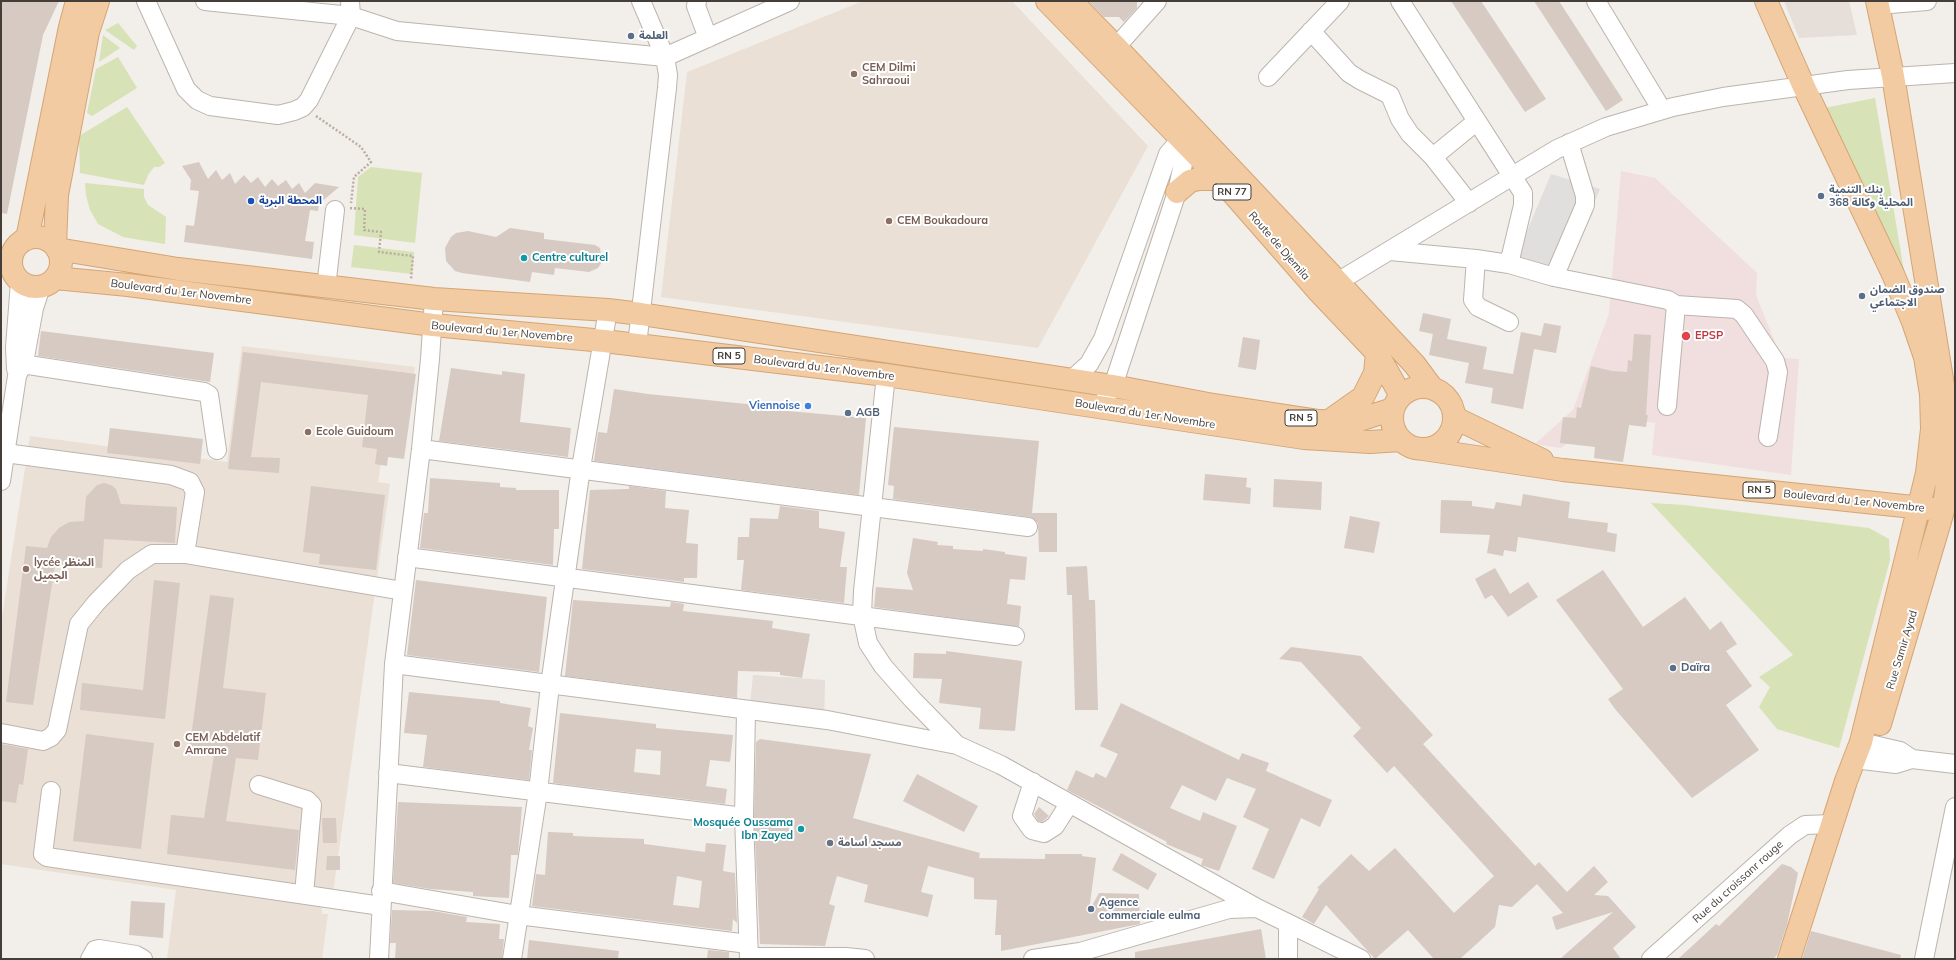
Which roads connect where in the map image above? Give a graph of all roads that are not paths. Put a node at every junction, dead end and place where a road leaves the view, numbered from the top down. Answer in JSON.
{"nodes":[{"id":1,"x":78,"y":1,"type":"edge"},
{"id":2,"x":98,"y":1,"type":"edge"},
{"id":3,"x":146,"y":1,"type":"edge"},
{"id":4,"x":205,"y":1,"type":"edge"},
{"id":5,"x":641,"y":1,"type":"edge"},
{"id":6,"x":697,"y":1,"type":"edge"},
{"id":7,"x":1047,"y":1,"type":"edge"},
{"id":8,"x":1071,"y":1,"type":"edge"},
{"id":9,"x":1157,"y":1,"type":"edge"},
{"id":10,"x":1340,"y":1,"type":"edge"},
{"id":11,"x":1400,"y":1,"type":"edge"},
{"id":12,"x":1596,"y":1,"type":"edge"},
{"id":13,"x":1766,"y":1,"type":"edge"},
{"id":14,"x":1927,"y":1,"type":"edge"},
{"id":15,"x":778,"y":3,"type":"edge"},
{"id":16,"x":1878,"y":3,"type":"edge"},
{"id":17,"x":351,"y":8,"type":"edge"},
{"id":18,"x":1311,"y":31,"type":"junction"},
{"id":19,"x":708,"y":38,"type":"junction"},
{"id":20,"x":1116,"y":47,"type":"junction"},
{"id":21,"x":665,"y":57,"type":"junction"},
{"id":22,"x":1955,"y":73,"type":"edge"},
{"id":23,"x":1893,"y":76,"type":"junction"},
{"id":24,"x":1268,"y":77,"type":"dead end"},
{"id":25,"x":1804,"y":87,"type":"junction"},
{"id":26,"x":1662,"y":110,"type":"junction"},
{"id":27,"x":1477,"y":121,"type":"junction"},
{"id":28,"x":1190,"y":138,"type":"junction"},
{"id":29,"x":1569,"y":143,"type":"junction"},
{"id":30,"x":1433,"y":157,"type":"junction"},
{"id":31,"x":1512,"y":176,"type":"junction"},
{"id":32,"x":1223,"y":182,"type":"junction"},
{"id":33,"x":1177,"y":192,"type":"junction"},
{"id":34,"x":1469,"y":203,"type":"junction"},
{"id":35,"x":336,"y":210,"type":"dead end"},
{"id":36,"x":14,"y":245,"type":"edge"},
{"id":37,"x":56,"y":247,"type":"junction"},
{"id":38,"x":1390,"y":251,"type":"junction"},
{"id":39,"x":1476,"y":259,"type":"junction"},
{"id":40,"x":1509,"y":264,"type":"junction"},
{"id":41,"x":1554,"y":277,"type":"junction"},
{"id":42,"x":26,"y":279,"type":"edge"},
{"id":43,"x":326,"y":287,"type":"junction"},
{"id":44,"x":1328,"y":287,"type":"junction"},
{"id":45,"x":434,"y":299,"type":"junction"},
{"id":46,"x":1676,"y":305,"type":"junction"},
{"id":47,"x":608,"y":310,"type":"junction"},
{"id":48,"x":641,"y":314,"type":"junction"},
{"id":49,"x":1509,"y":322,"type":"dead end"},
{"id":50,"x":433,"y":325,"type":"junction"},
{"id":51,"x":604,"y":342,"type":"junction"},
{"id":52,"x":637,"y":345,"type":"junction"},
{"id":53,"x":1377,"y":353,"type":"junction"},
{"id":54,"x":20,"y":370,"type":"junction"},
{"id":55,"x":886,"y":375,"type":"junction"},
{"id":56,"x":1070,"y":381,"type":"junction"},
{"id":57,"x":1113,"y":386,"type":"junction"},
{"id":58,"x":1432,"y":388,"type":"junction"},
{"id":59,"x":8,"y":394,"type":"edge"},
{"id":60,"x":1397,"y":403,"type":"junction"},
{"id":61,"x":1095,"y":406,"type":"junction"},
{"id":62,"x":1666,"y":406,"type":"dead end"},
{"id":63,"x":1206,"y":414,"type":"junction"},
{"id":64,"x":1455,"y":418,"type":"junction"},
{"id":65,"x":1329,"y":421,"type":"junction"},
{"id":66,"x":1768,"y":437,"type":"dead end"},
{"id":67,"x":1401,"y":440,"type":"junction"},
{"id":68,"x":421,"y":449,"type":"junction"},
{"id":69,"x":1423,"y":449,"type":"junction"},
{"id":70,"x":217,"y":450,"type":"dead end"},
{"id":71,"x":5,"y":453,"type":"junction"},
{"id":72,"x":581,"y":468,"type":"junction"},
{"id":73,"x":1563,"y":470,"type":"junction"},
{"id":74,"x":1,"y":481,"type":"edge"},
{"id":75,"x":872,"y":507,"type":"junction"},
{"id":76,"x":1918,"y":507,"type":"junction"},
{"id":77,"x":1949,"y":512,"type":"edge"},
{"id":78,"x":1028,"y":527,"type":"dead end"},
{"id":79,"x":185,"y":554,"type":"junction"},
{"id":80,"x":407,"y":557,"type":"junction"},
{"id":81,"x":565,"y":577,"type":"junction"},
{"id":82,"x":403,"y":591,"type":"junction"},
{"id":83,"x":862,"y":615,"type":"junction"},
{"id":84,"x":1015,"y":636,"type":"dead end"},
{"id":85,"x":1892,"y":652,"type":"junction"},
{"id":86,"x":394,"y":664,"type":"junction"},
{"id":87,"x":550,"y":685,"type":"junction"},
{"id":88,"x":746,"y":711,"type":"junction"},
{"id":89,"x":1,"y":734,"type":"edge"},
{"id":90,"x":957,"y":745,"type":"junction"},
{"id":91,"x":1863,"y":752,"type":"junction"},
{"id":92,"x":1955,"y":764,"type":"edge"},
{"id":93,"x":388,"y":773,"type":"junction"},
{"id":94,"x":1032,"y":782,"type":"junction"},
{"id":95,"x":259,"y":785,"type":"dead end"},
{"id":96,"x":51,"y":791,"type":"dead end"},
{"id":97,"x":538,"y":792,"type":"junction"},
{"id":98,"x":1068,"y":804,"type":"junction"},
{"id":99,"x":1955,"y":808,"type":"edge"},
{"id":100,"x":744,"y":817,"type":"junction"},
{"id":101,"x":1833,"y":824,"type":"junction"},
{"id":102,"x":304,"y":894,"type":"junction"},
{"id":103,"x":381,"y":898,"type":"junction"},
{"id":104,"x":1257,"y":908,"type":"junction"},
{"id":105,"x":518,"y":915,"type":"junction"},
{"id":106,"x":1288,"y":923,"type":"junction"},
{"id":107,"x":748,"y":953,"type":"edge"},
{"id":108,"x":1081,"y":955,"type":"edge"},
{"id":109,"x":90,"y":959,"type":"edge"},
{"id":110,"x":143,"y":959,"type":"edge"},
{"id":111,"x":379,"y":959,"type":"edge"},
{"id":112,"x":512,"y":959,"type":"edge"},
{"id":113,"x":865,"y":959,"type":"edge"},
{"id":114,"x":1032,"y":959,"type":"edge"},
{"id":115,"x":1288,"y":959,"type":"edge"},
{"id":116,"x":1361,"y":959,"type":"edge"},
{"id":117,"x":1652,"y":959,"type":"edge"},
{"id":118,"x":1789,"y":959,"type":"edge"},
{"id":119,"x":1924,"y":959,"type":"edge"}],
"edges":[{"from":1,"to":36,"type":"main road"},
{"from":2,"to":37,"type":"main road"},
{"from":3,"to":17,"type":"street"},
{"from":4,"to":17,"type":"street"},
{"from":5,"to":21,"type":"street"},
{"from":6,"to":19,"type":"street"},
{"from":7,"to":28,"type":"main road","name":"Route de Djemila","number":"RN 77"},
{"from":8,"to":20,"type":"main road","name":"Route de Djemila","number":"RN 77"},
{"from":9,"to":20,"type":"street"},
{"from":10,"to":18,"type":"street"},
{"from":11,"to":27,"type":"street"},
{"from":12,"to":26,"type":"street"},
{"from":13,"to":25,"type":"main road","name":"Rue Samir Ayad"},
{"from":14,"to":16,"type":"street"},
{"from":15,"to":19,"type":"street"},
{"from":16,"to":23,"type":"main road","name":"Rue Samir Ayad"},
{"from":17,"to":21,"type":"street"},
{"from":18,"to":24,"type":"street"},
{"from":18,"to":30,"type":"street"},
{"from":19,"to":21,"type":"street"},
{"from":20,"to":28,"type":"main road","name":"Route de Djemila","number":"RN 77"},
{"from":21,"to":48,"type":"street"},
{"from":22,"to":23,"type":"street"},
{"from":23,"to":25,"type":"street"},
{"from":23,"to":77,"type":"main road","name":"Rue Samir Ayad"},
{"from":25,"to":26,"type":"street"},
{"from":25,"to":76,"type":"main road","name":"Rue Samir Ayad"},
{"from":26,"to":29,"type":"street"},
{"from":27,"to":30,"type":"street"},
{"from":27,"to":31,"type":"street"},
{"from":28,"to":32,"type":"main road","name":"Route de Djemila","number":"RN 77"},
{"from":28,"to":33,"type":"street"},
{"from":28,"to":44,"type":"main road","name":"Route de Djemila","number":"RN 77"},
{"from":28,"to":56,"type":"street"},
{"from":29,"to":31,"type":"street"},
{"from":29,"to":41,"type":"street"},
{"from":30,"to":34,"type":"street"},
{"from":31,"to":34,"type":"street"},
{"from":31,"to":40,"type":"street"},
{"from":32,"to":33,"type":"main road"},
{"from":32,"to":44,"type":"main road","name":"Route de Djemila","number":"RN 77"},
{"from":33,"to":57,"type":"street"},
{"from":34,"to":38,"type":"street"},
{"from":35,"to":43,"type":"street"},
{"from":36,"to":37,"type":"main road"},
{"from":36,"to":42,"type":"main road"},
{"from":37,"to":42,"type":"main road"},
{"from":37,"to":43,"type":"main road","name":"Boulevard du 1er Novembre","number":"RN 5"},
{"from":38,"to":39,"type":"street"},
{"from":38,"to":44,"type":"street"},
{"from":39,"to":40,"type":"street"},
{"from":39,"to":49,"type":"street"},
{"from":40,"to":41,"type":"street"},
{"from":41,"to":46,"type":"street"},
{"from":42,"to":50,"type":"main road","name":"Boulevard du 1er Novembre","number":"RN 5"},
{"from":42,"to":54,"type":"street"},
{"from":43,"to":45,"type":"main road","name":"Boulevard du 1er Novembre","number":"RN 5"},
{"from":44,"to":53,"type":"main road","name":"Route de Djemila","number":"RN 77"},
{"from":44,"to":58,"type":"main road","name":"Route de Djemila","number":"RN 77"},
{"from":45,"to":47,"type":"main road","name":"Boulevard du 1er Novembre","number":"RN 5"},
{"from":45,"to":50,"type":"street"},
{"from":46,"to":62,"type":"street"},
{"from":46,"to":66,"type":"street"},
{"from":47,"to":48,"type":"main road","name":"Boulevard du 1er Novembre","number":"RN 5"},
{"from":47,"to":51,"type":"street"},
{"from":48,"to":52,"type":"street"},
{"from":48,"to":56,"type":"main road","name":"Boulevard du 1er Novembre","number":"RN 5"},
{"from":50,"to":51,"type":"main road","name":"Boulevard du 1er Novembre","number":"RN 5"},
{"from":50,"to":68,"type":"street"},
{"from":51,"to":52,"type":"main road","name":"Boulevard du 1er Novembre","number":"RN 5"},
{"from":51,"to":72,"type":"street"},
{"from":52,"to":55,"type":"main road","name":"Boulevard du 1er Novembre","number":"RN 5"},
{"from":53,"to":60,"type":"main road","name":"Route de Djemila","number":"RN 77"},
{"from":53,"to":65,"type":"main road"},
{"from":54,"to":59,"type":"street"},
{"from":54,"to":70,"type":"street"},
{"from":55,"to":61,"type":"main road","name":"Boulevard du 1er Novembre","number":"RN 5"},
{"from":55,"to":75,"type":"street"},
{"from":56,"to":57,"type":"main road","name":"Boulevard du 1er Novembre","number":"RN 5"},
{"from":57,"to":61,"type":"street"},
{"from":57,"to":63,"type":"main road","name":"Boulevard du 1er Novembre","number":"RN 5"},
{"from":58,"to":60,"type":"main road"},
{"from":58,"to":64,"type":"main road"},
{"from":59,"to":71,"type":"street"},
{"from":60,"to":65,"type":"main road","name":"Boulevard du 1er Novembre","number":"RN 5"},
{"from":60,"to":67,"type":"main road"},
{"from":61,"to":63,"type":"main road","name":"Boulevard du 1er Novembre","number":"RN 5"},
{"from":63,"to":65,"type":"main road","name":"Boulevard du 1er Novembre","number":"RN 5"},
{"from":63,"to":67,"type":"main road","name":"Boulevard du 1er Novembre","number":"RN 5"},
{"from":64,"to":69,"type":"main road"},
{"from":64,"to":73,"type":"main road","name":"Boulevard du 1er Novembre","number":"RN 5"},
{"from":67,"to":69,"type":"main road"},
{"from":68,"to":72,"type":"street"},
{"from":68,"to":80,"type":"street"},
{"from":69,"to":73,"type":"main road","name":"Boulevard du 1er Novembre","number":"RN 5"},
{"from":71,"to":74,"type":"street"},
{"from":71,"to":79,"type":"street"},
{"from":72,"to":75,"type":"street"},
{"from":72,"to":81,"type":"street"},
{"from":73,"to":76,"type":"main road","name":"Boulevard du 1er Novembre","number":"RN 5"},
{"from":75,"to":78,"type":"street"},
{"from":75,"to":83,"type":"street"},
{"from":76,"to":77,"type":"main road","name":"Boulevard du 1er Novembre","number":"RN 5"},
{"from":76,"to":85,"type":"main road","name":"Rue Samir Ayad"},
{"from":77,"to":85,"type":"main road","name":"Rue Samir Ayad"},
{"from":79,"to":82,"type":"street"},
{"from":79,"to":89,"type":"street"},
{"from":80,"to":81,"type":"street"},
{"from":80,"to":82,"type":"street"},
{"from":81,"to":83,"type":"street"},
{"from":81,"to":87,"type":"street"},
{"from":82,"to":86,"type":"street"},
{"from":83,"to":84,"type":"street"},
{"from":83,"to":90,"type":"street"},
{"from":85,"to":91,"type":"main road","name":"Rue Samir Ayad"},
{"from":86,"to":87,"type":"street"},
{"from":86,"to":93,"type":"street"},
{"from":87,"to":88,"type":"street"},
{"from":87,"to":97,"type":"street"},
{"from":88,"to":90,"type":"street"},
{"from":88,"to":100,"type":"street"},
{"from":90,"to":94,"type":"street"},
{"from":91,"to":92,"type":"street"},
{"from":91,"to":101,"type":"main road","name":"Rue Samir Ayad"},
{"from":93,"to":97,"type":"street"},
{"from":93,"to":103,"type":"street"},
{"from":94,"to":98,"type":"street"},
{"from":94,"to":98,"type":"street"},
{"from":95,"to":102,"type":"street"},
{"from":96,"to":102,"type":"street"},
{"from":97,"to":100,"type":"street"},
{"from":97,"to":105,"type":"street"},
{"from":98,"to":104,"type":"street"},
{"from":99,"to":119,"type":"street"},
{"from":100,"to":107,"type":"street"},
{"from":101,"to":117,"type":"street","name":"Rue du croissanr rouge"},
{"from":101,"to":118,"type":"main road","name":"Rue Samir Ayad"},
{"from":102,"to":103,"type":"street"},
{"from":103,"to":105,"type":"street"},
{"from":103,"to":111,"type":"street"},
{"from":104,"to":106,"type":"street"},
{"from":104,"to":108,"type":"street"},
{"from":105,"to":107,"type":"street"},
{"from":105,"to":112,"type":"street"},
{"from":106,"to":115,"type":"street"},
{"from":106,"to":116,"type":"street"},
{"from":107,"to":113,"type":"street"},
{"from":108,"to":114,"type":"street"},
{"from":109,"to":110,"type":"street"}]}
